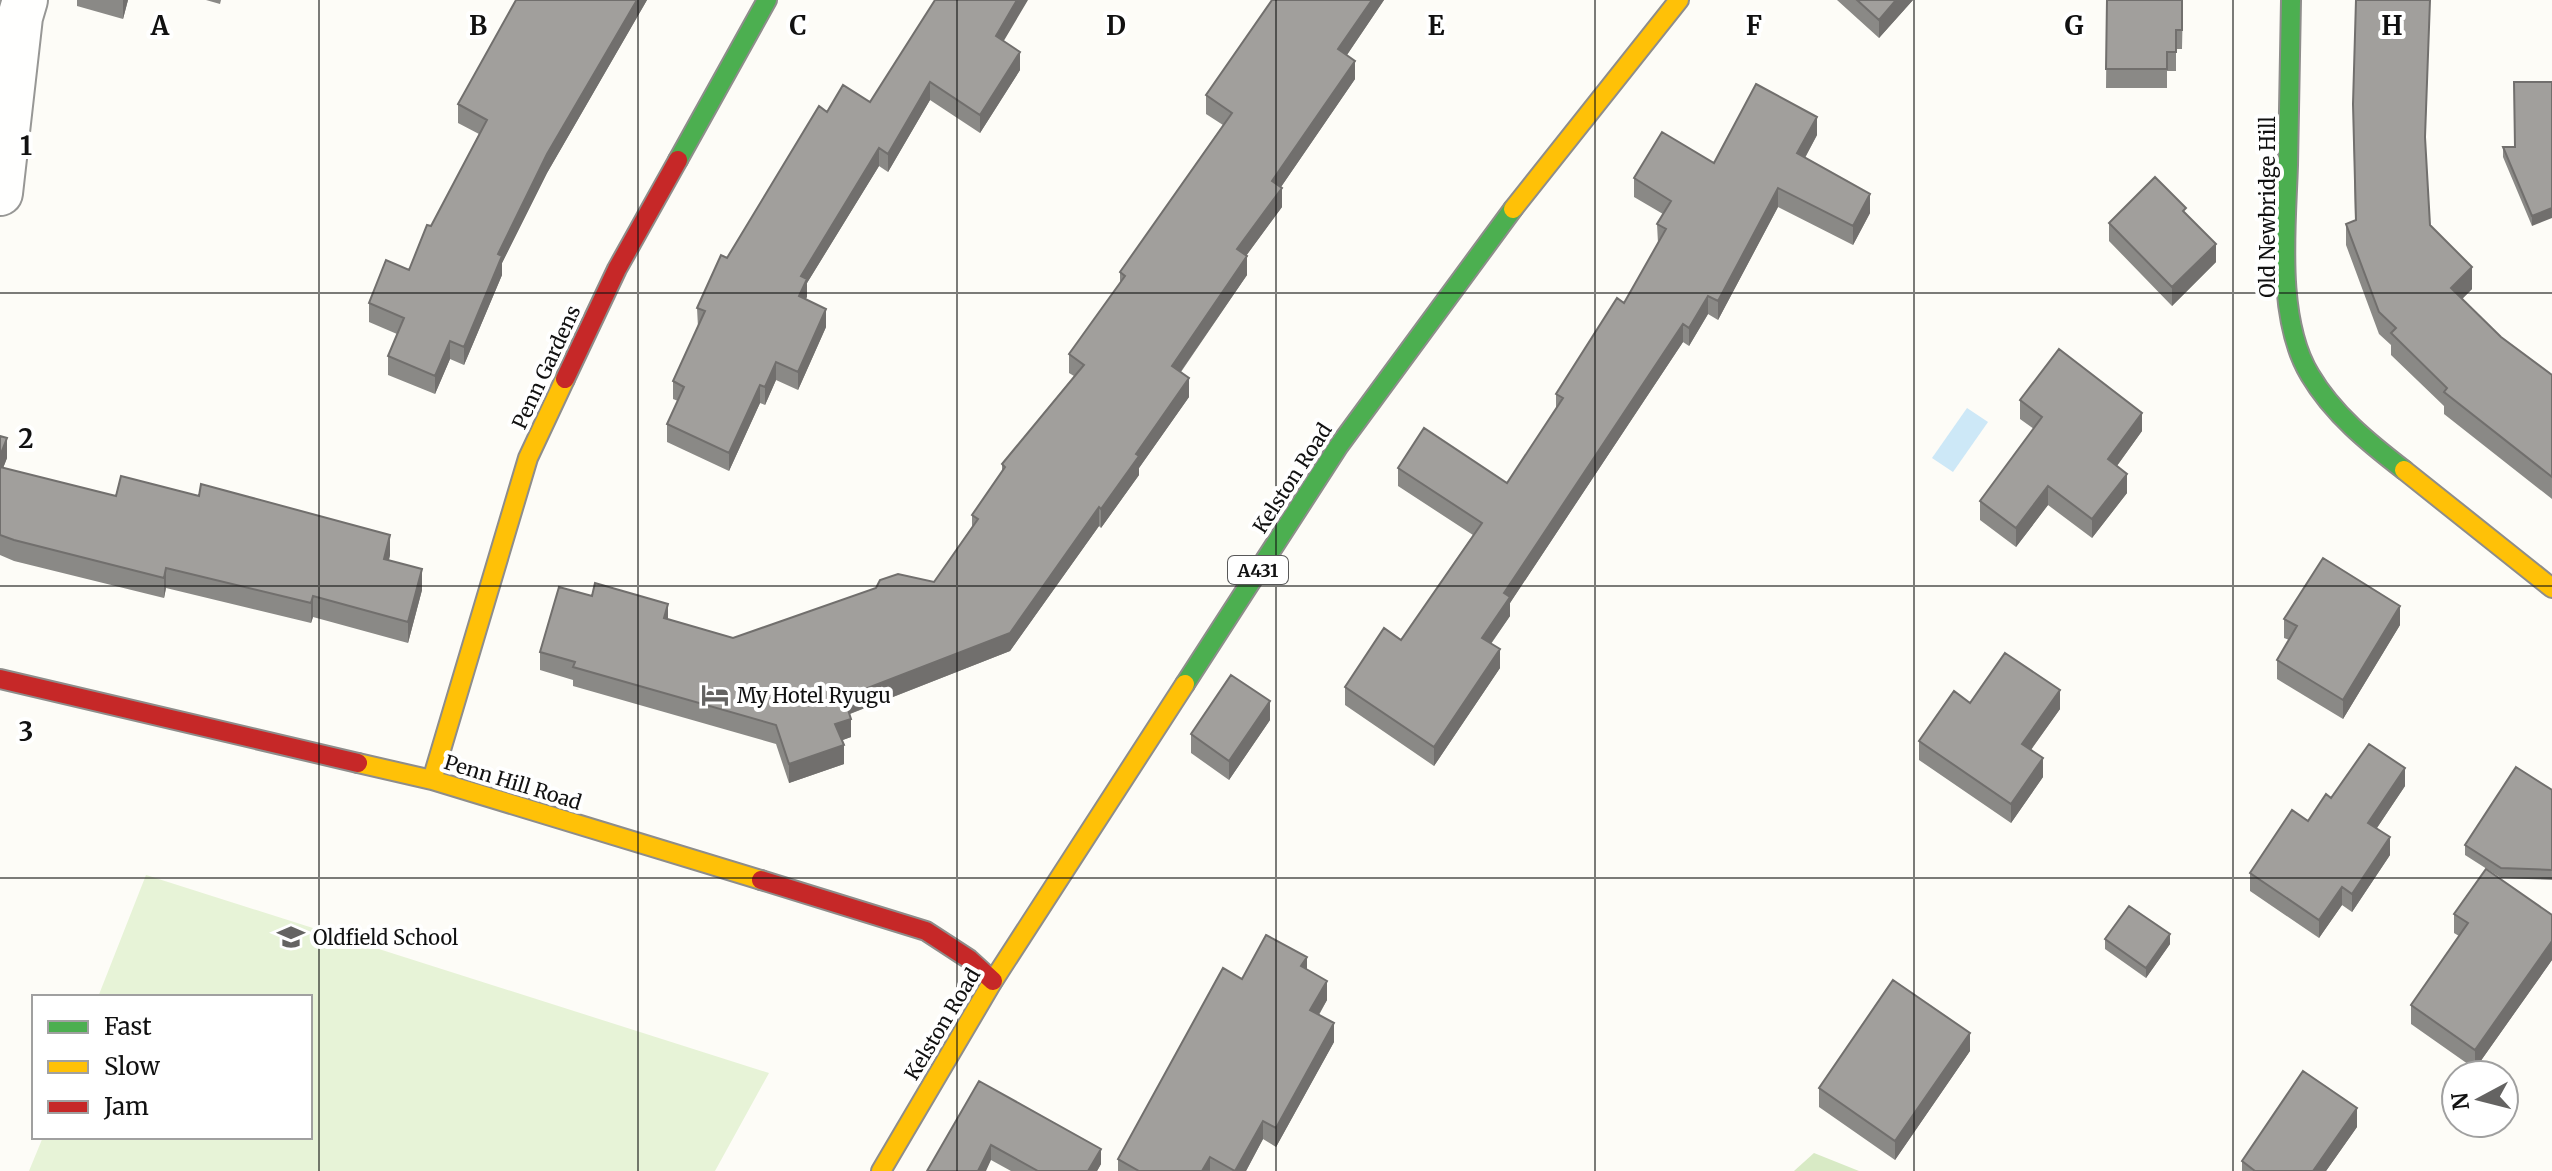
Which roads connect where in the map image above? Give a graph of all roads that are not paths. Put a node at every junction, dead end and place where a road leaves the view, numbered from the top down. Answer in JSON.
{"nodes":[{"id":1,"x":25,"y":0,"type":"edge"},
{"id":2,"x":767,"y":0,"type":"edge"},
{"id":3,"x":1679,"y":0,"type":"edge"},
{"id":4,"x":2291,"y":0,"type":"edge"},
{"id":5,"x":0,"y":193,"type":"edge"},
{"id":6,"x":2552,"y":588,"type":"edge"},
{"id":7,"x":0,"y":679,"type":"edge"},
{"id":8,"x":432,"y":780,"type":"junction"},
{"id":9,"x":993,"y":981,"type":"junction"},
{"id":10,"x":881,"y":1171,"type":"edge"}],
"edges":[{"from":1,"to":5,"type":"street"},
{"from":2,"to":8,"type":"street","name":"Penn Gardens"},
{"from":3,"to":9,"type":"street","name":"Kelston Road","number":"A431"},
{"from":4,"to":6,"type":"street","name":"Old Newbridge Hill"},
{"from":7,"to":8,"type":"street","name":"Penn Hill Road"},
{"from":8,"to":9,"type":"street","name":"Penn Hill Road"},
{"from":9,"to":10,"type":"street","name":"Kelston Road","number":"A431"}]}
